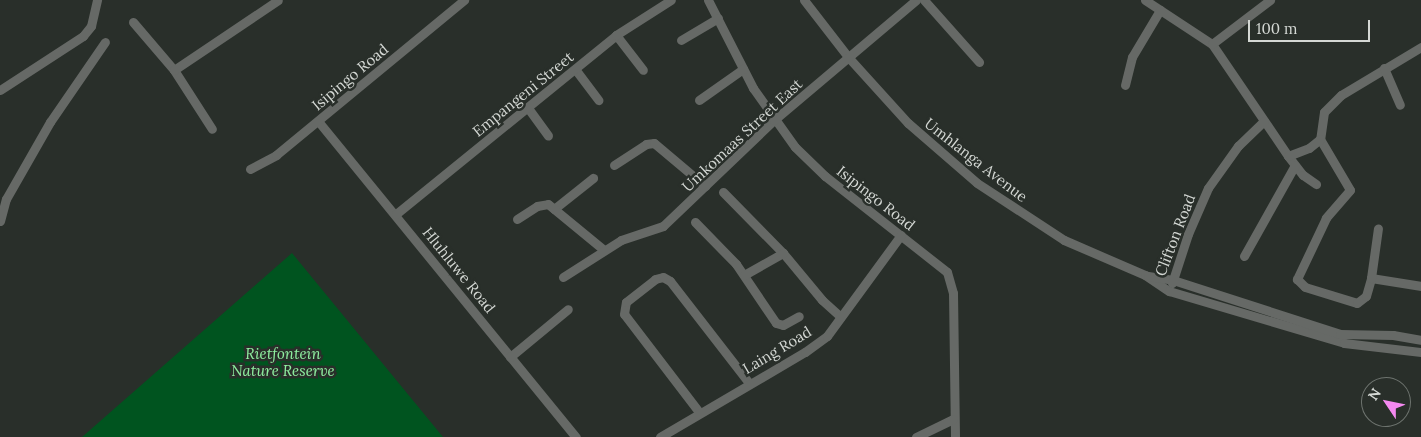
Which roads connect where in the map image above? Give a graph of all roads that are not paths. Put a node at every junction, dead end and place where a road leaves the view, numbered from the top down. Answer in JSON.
{"nodes":[{"id":1,"x":97,"y":0,"type":"edge"},
{"id":2,"x":278,"y":0,"type":"edge"},
{"id":3,"x":464,"y":0,"type":"edge"},
{"id":4,"x":670,"y":0,"type":"edge"},
{"id":5,"x":708,"y":0,"type":"edge"},
{"id":6,"x":804,"y":0,"type":"edge"},
{"id":7,"x":916,"y":0,"type":"edge"},
{"id":8,"x":924,"y":0,"type":"edge"},
{"id":9,"x":1145,"y":0,"type":"edge"},
{"id":10,"x":1270,"y":0,"type":"edge"},
{"id":11,"x":1160,"y":10,"type":"junction"},
{"id":12,"x":718,"y":18,"type":"junction"},
{"id":13,"x":133,"y":22,"type":"dead end"},
{"id":14,"x":616,"y":35,"type":"junction"},
{"id":15,"x":681,"y":40,"type":"dead end"},
{"id":16,"x":106,"y":42,"type":"dead end"},
{"id":17,"x":1212,"y":44,"type":"junction"},
{"id":18,"x":1421,"y":47,"type":"edge"},
{"id":19,"x":849,"y":58,"type":"junction"},
{"id":20,"x":979,"y":62,"type":"dead end"},
{"id":21,"x":1384,"y":68,"type":"junction"},
{"id":22,"x":743,"y":69,"type":"junction"},
{"id":23,"x":174,"y":70,"type":"junction"},
{"id":24,"x":575,"y":70,"type":"junction"},
{"id":25,"x":643,"y":70,"type":"dead end"},
{"id":26,"x":1125,"y":85,"type":"dead end"},
{"id":27,"x":0,"y":90,"type":"edge"},
{"id":28,"x":598,"y":100,"type":"dead end"},
{"id":29,"x":699,"y":100,"type":"dead end"},
{"id":30,"x":1400,"y":105,"type":"dead end"},
{"id":31,"x":528,"y":108,"type":"junction"},
{"id":32,"x":774,"y":120,"type":"junction"},
{"id":33,"x":318,"y":121,"type":"junction"},
{"id":34,"x":1264,"y":121,"type":"junction"},
{"id":35,"x":212,"y":129,"type":"dead end"},
{"id":36,"x":548,"y":136,"type":"dead end"},
{"id":37,"x":1320,"y":139,"type":"junction"},
{"id":38,"x":1288,"y":156,"type":"junction"},
{"id":39,"x":1294,"y":164,"type":"junction"},
{"id":40,"x":614,"y":165,"type":"dead end"},
{"id":41,"x":250,"y":169,"type":"dead end"},
{"id":42,"x":593,"y":178,"type":"dead end"},
{"id":43,"x":1316,"y":184,"type":"dead end"},
{"id":44,"x":705,"y":186,"type":"junction"},
{"id":45,"x":723,"y":192,"type":"dead end"},
{"id":46,"x":3,"y":198,"type":"edge"},
{"id":47,"x":554,"y":209,"type":"junction"},
{"id":48,"x":396,"y":214,"type":"junction"},
{"id":49,"x":517,"y":219,"type":"dead end"},
{"id":50,"x":0,"y":221,"type":"edge"},
{"id":51,"x":695,"y":222,"type":"dead end"},
{"id":52,"x":1378,"y":228,"type":"dead end"},
{"id":53,"x":901,"y":235,"type":"junction"},
{"id":54,"x":604,"y":250,"type":"junction"},
{"id":55,"x":783,"y":252,"type":"junction"},
{"id":56,"x":1244,"y":256,"type":"dead end"},
{"id":57,"x":744,"y":274,"type":"junction"},
{"id":58,"x":1146,"y":275,"type":"junction"},
{"id":59,"x":563,"y":277,"type":"dead end"},
{"id":60,"x":1371,"y":278,"type":"junction"},
{"id":61,"x":1173,"y":280,"type":"junction"},
{"id":62,"x":1421,"y":286,"type":"edge"},
{"id":63,"x":1169,"y":291,"type":"junction"},
{"id":64,"x":568,"y":310,"type":"dead end"},
{"id":65,"x":799,"y":316,"type":"dead end"},
{"id":66,"x":842,"y":317,"type":"junction"},
{"id":67,"x":1421,"y":340,"type":"edge"},
{"id":68,"x":1421,"y":352,"type":"edge"},
{"id":69,"x":510,"y":357,"type":"junction"},
{"id":70,"x":749,"y":383,"type":"junction"},
{"id":71,"x":699,"y":412,"type":"junction"},
{"id":72,"x":953,"y":419,"type":"junction"},
{"id":73,"x":576,"y":437,"type":"edge"},
{"id":74,"x":660,"y":437,"type":"edge"},
{"id":75,"x":916,"y":437,"type":"edge"},
{"id":76,"x":955,"y":437,"type":"edge"}],
"edges":[{"from":1,"to":27,"type":"street"},
{"from":2,"to":23,"type":"street"},
{"from":3,"to":33,"type":"street","name":"Isipingo Road"},
{"from":4,"to":14,"type":"street","name":"Empangeni Street"},
{"from":5,"to":12,"type":"street","name":"Isipingo Road"},
{"from":6,"to":19,"type":"street","name":"Umhlanga Avenue"},
{"from":7,"to":19,"type":"street","name":"Umkomaas Street East"},
{"from":8,"to":20,"type":"street"},
{"from":9,"to":11,"type":"street"},
{"from":10,"to":17,"type":"street"},
{"from":11,"to":17,"type":"street"},
{"from":11,"to":26,"type":"street"},
{"from":12,"to":15,"type":"street"},
{"from":12,"to":22,"type":"street","name":"Isipingo Road"},
{"from":13,"to":23,"type":"street"},
{"from":14,"to":24,"type":"street","name":"Empangeni Street"},
{"from":14,"to":25,"type":"street"},
{"from":16,"to":46,"type":"street"},
{"from":17,"to":34,"type":"street"},
{"from":18,"to":21,"type":"street"},
{"from":19,"to":32,"type":"street","name":"Umkomaas Street East"},
{"from":19,"to":58,"type":"street","name":"Umhlanga Avenue"},
{"from":21,"to":30,"type":"street"},
{"from":21,"to":37,"type":"street"},
{"from":22,"to":29,"type":"street"},
{"from":22,"to":32,"type":"street","name":"Isipingo Road"},
{"from":23,"to":35,"type":"street"},
{"from":24,"to":28,"type":"street"},
{"from":24,"to":31,"type":"street","name":"Empangeni Street"},
{"from":31,"to":36,"type":"street"},
{"from":31,"to":48,"type":"street","name":"Empangeni Street"},
{"from":32,"to":44,"type":"street","name":"Umkomaas Street East"},
{"from":32,"to":53,"type":"street","name":"Isipingo Road"},
{"from":33,"to":41,"type":"street","name":"Isipingo Road"},
{"from":33,"to":48,"type":"street","name":"Hluhluwe Road"},
{"from":34,"to":38,"type":"street"},
{"from":34,"to":61,"type":"street","name":"Clifton Road"},
{"from":37,"to":38,"type":"street"},
{"from":37,"to":60,"type":"street"},
{"from":38,"to":39,"type":"street"},
{"from":39,"to":43,"type":"street"},
{"from":39,"to":56,"type":"street"},
{"from":40,"to":44,"type":"street"},
{"from":42,"to":47,"type":"street"},
{"from":44,"to":54,"type":"street","name":"Umkomaas Street East"},
{"from":45,"to":55,"type":"street"},
{"from":46,"to":50,"type":"street"},
{"from":47,"to":49,"type":"street"},
{"from":47,"to":54,"type":"street"},
{"from":48,"to":69,"type":"street","name":"Hluhluwe Road"},
{"from":51,"to":57,"type":"street"},
{"from":52,"to":60,"type":"street"},
{"from":53,"to":66,"type":"street","name":"Laing Road"},
{"from":53,"to":72,"type":"street","name":"Isipingo Road"},
{"from":54,"to":59,"type":"street"},
{"from":55,"to":57,"type":"street"},
{"from":55,"to":66,"type":"street"},
{"from":57,"to":65,"type":"street"},
{"from":58,"to":61,"type":"street","name":"Umhlanga Avenue"},
{"from":58,"to":63,"type":"street","name":"Umhlanga Avenue"},
{"from":60,"to":62,"type":"street"},
{"from":61,"to":63,"type":"street","name":"Clifton Road"},
{"from":61,"to":67,"type":"street","name":"Umhlanga Avenue"},
{"from":63,"to":68,"type":"street","name":"Umhlanga Avenue"},
{"from":64,"to":69,"type":"street"},
{"from":66,"to":70,"type":"street","name":"Laing Road"},
{"from":69,"to":73,"type":"street","name":"Hluhluwe Road"},
{"from":70,"to":71,"type":"street","name":"Laing Road"},
{"from":70,"to":71,"type":"street"},
{"from":71,"to":74,"type":"street","name":"Laing Road"},
{"from":72,"to":75,"type":"street"},
{"from":72,"to":76,"type":"street","name":"Isipingo Road"}]}
